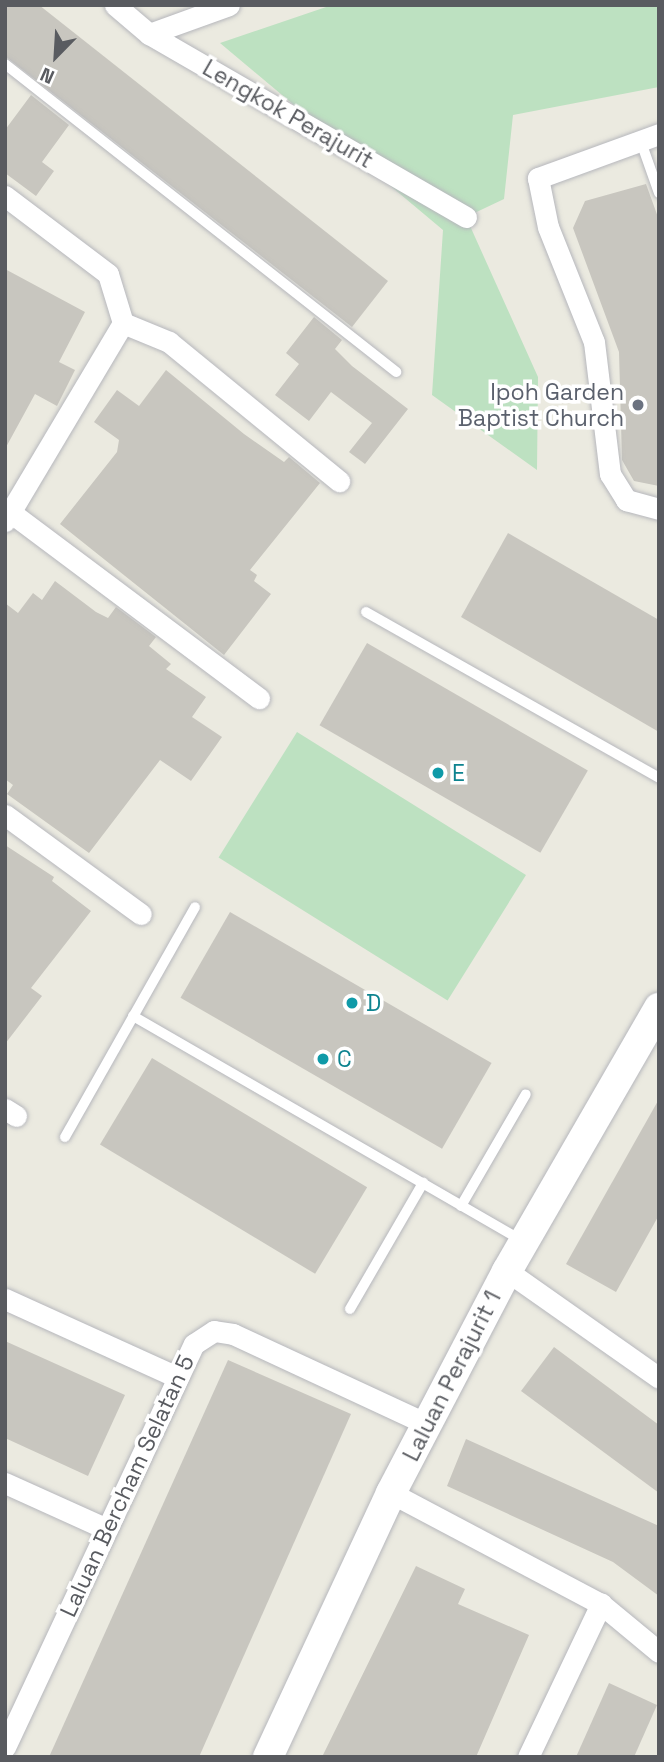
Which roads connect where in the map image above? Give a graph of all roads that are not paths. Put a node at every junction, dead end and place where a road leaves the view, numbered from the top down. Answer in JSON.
{"nodes":[{"id":1,"x":115,"y":5,"type":"edge"},
{"id":2,"x":229,"y":5,"type":"edge"},
{"id":3,"x":149,"y":34,"type":"junction"},
{"id":4,"x":5,"y":64,"type":"edge"},
{"id":5,"x":650,"y":138,"type":"edge"},
{"id":6,"x":659,"y":193,"type":"edge"},
{"id":7,"x":5,"y":196,"type":"edge"},
{"id":8,"x":466,"y":217,"type":"dead end"},
{"id":9,"x":123,"y":323,"type":"junction"},
{"id":10,"x":396,"y":372,"type":"dead end"},
{"id":11,"x":339,"y":481,"type":"dead end"},
{"id":12,"x":659,"y":509,"type":"edge"},
{"id":13,"x":8,"y":517,"type":"edge"},
{"id":14,"x":366,"y":612,"type":"dead end"},
{"id":15,"x":259,"y":698,"type":"dead end"},
{"id":16,"x":659,"y":778,"type":"edge"},
{"id":17,"x":5,"y":815,"type":"edge"},
{"id":18,"x":195,"y":907,"type":"dead end"},
{"id":19,"x":141,"y":914,"type":"dead end"},
{"id":20,"x":659,"y":1008,"type":"edge"},
{"id":21,"x":133,"y":1016,"type":"junction"},
{"id":22,"x":526,"y":1094,"type":"dead end"},
{"id":23,"x":65,"y":1137,"type":"dead end"},
{"id":24,"x":423,"y":1183,"type":"junction"},
{"id":25,"x":461,"y":1206,"type":"junction"},
{"id":26,"x":524,"y":1241,"type":"junction"},
{"id":27,"x":507,"y":1271,"type":"junction"},
{"id":28,"x":5,"y":1299,"type":"edge"},
{"id":29,"x":350,"y":1309,"type":"dead end"},
{"id":30,"x":175,"y":1377,"type":"junction"},
{"id":31,"x":659,"y":1378,"type":"edge"},
{"id":32,"x":428,"y":1424,"type":"junction"},
{"id":33,"x":5,"y":1483,"type":"edge"},
{"id":34,"x":391,"y":1493,"type":"junction"},
{"id":35,"x":107,"y":1529,"type":"junction"},
{"id":36,"x":600,"y":1604,"type":"junction"},
{"id":37,"x":659,"y":1652,"type":"edge"},
{"id":38,"x":14,"y":1707,"type":"edge"},
{"id":39,"x":5,"y":1747,"type":"edge"},
{"id":40,"x":268,"y":1757,"type":"edge"},
{"id":41,"x":528,"y":1757,"type":"edge"}],
"edges":[{"from":1,"to":3,"type":"street","name":"Lengkok Perajurit"},
{"from":2,"to":3,"type":"street"},
{"from":3,"to":8,"type":"street","name":"Lengkok Perajurit"},
{"from":4,"to":10,"type":"lane"},
{"from":5,"to":6,"type":"lane"},
{"from":5,"to":12,"type":"street"},
{"from":7,"to":9,"type":"street"},
{"from":9,"to":11,"type":"street"},
{"from":9,"to":13,"type":"street"},
{"from":13,"to":15,"type":"street"},
{"from":14,"to":16,"type":"lane"},
{"from":17,"to":19,"type":"street"},
{"from":18,"to":21,"type":"lane"},
{"from":20,"to":26,"type":"street","name":"Laluan Perajurit 1"},
{"from":21,"to":23,"type":"lane"},
{"from":21,"to":24,"type":"lane"},
{"from":22,"to":25,"type":"lane"},
{"from":24,"to":25,"type":"lane"},
{"from":24,"to":29,"type":"lane"},
{"from":25,"to":26,"type":"lane"},
{"from":26,"to":27,"type":"street","name":"Laluan Perajurit 1"},
{"from":27,"to":31,"type":"street"},
{"from":27,"to":32,"type":"street","name":"Laluan Perajurit 1"},
{"from":28,"to":30,"type":"street"},
{"from":30,"to":32,"type":"street","name":"Laluan Bercham Selatan 5"},
{"from":30,"to":35,"type":"street","name":"Laluan Bercham Selatan 5"},
{"from":32,"to":34,"type":"street","name":"Laluan Perajurit 1"},
{"from":33,"to":35,"type":"street"},
{"from":34,"to":36,"type":"street"},
{"from":34,"to":40,"type":"street","name":"Laluan Perajurit 1"},
{"from":35,"to":38,"type":"street","name":"Laluan Bercham Selatan 5"},
{"from":36,"to":37,"type":"street"},
{"from":36,"to":41,"type":"street"},
{"from":38,"to":39,"type":"street","name":"Laluan Bercham Selatan 5"}]}
